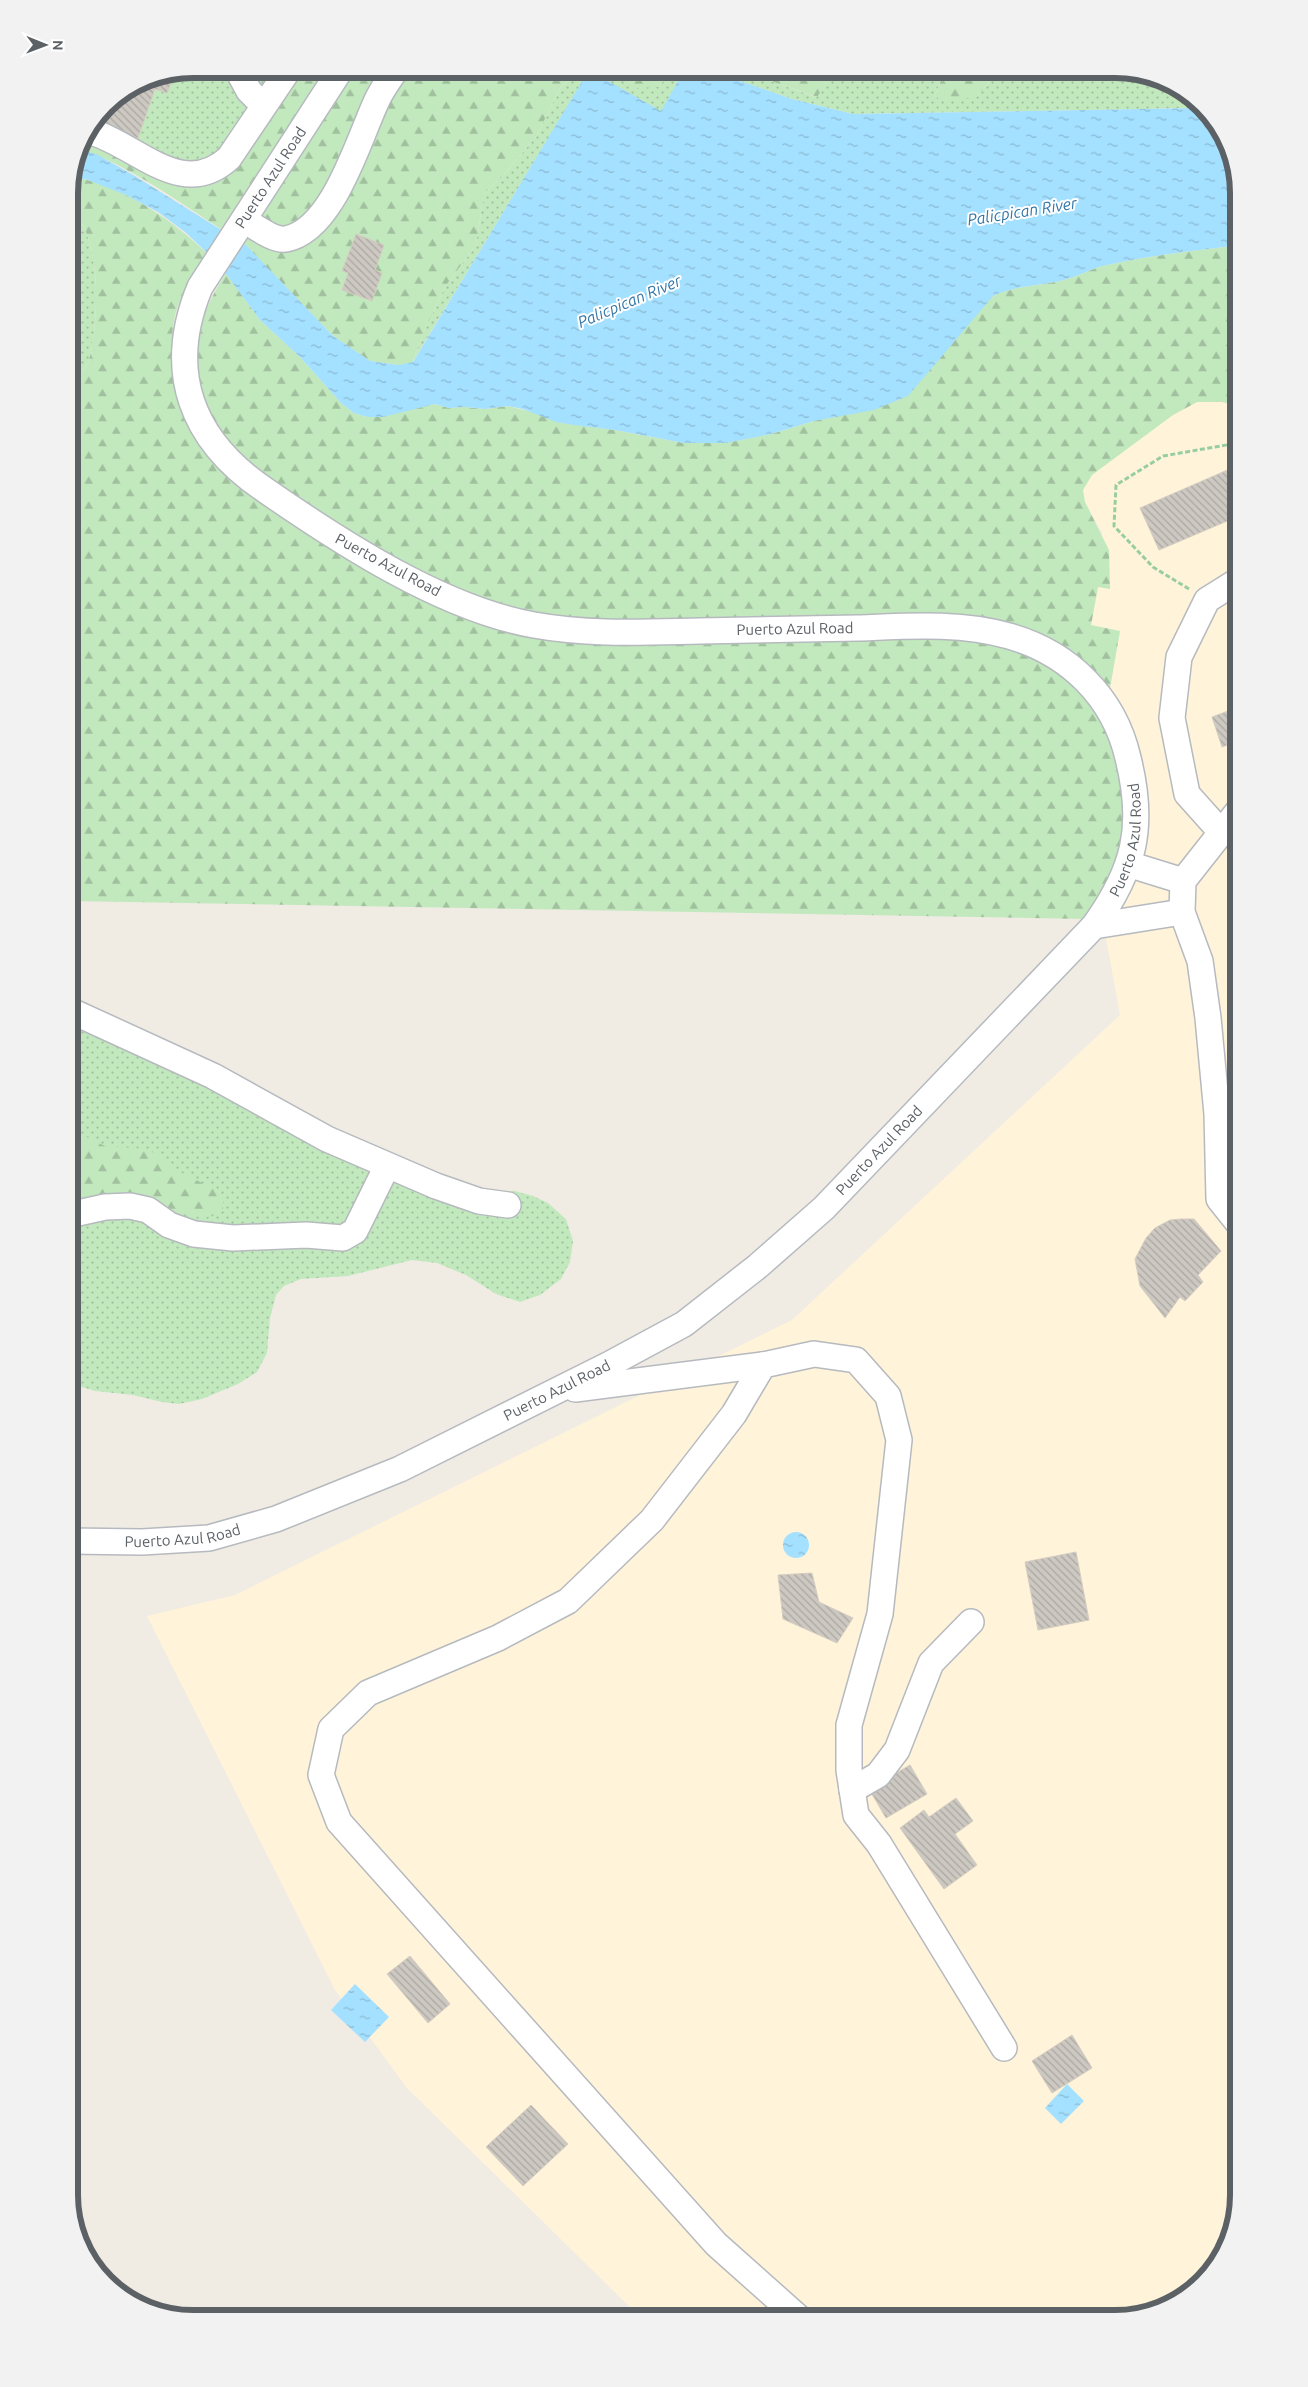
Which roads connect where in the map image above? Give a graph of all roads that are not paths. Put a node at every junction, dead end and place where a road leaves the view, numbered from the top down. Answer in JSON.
{"nodes":[{"id":1,"x":242,"y":78,"type":"edge"},
{"id":2,"x":282,"y":78,"type":"edge"},
{"id":3,"x":335,"y":78,"type":"edge"},
{"id":4,"x":390,"y":78,"type":"edge"},
{"id":5,"x":263,"y":105,"type":"junction"},
{"id":6,"x":94,"y":133,"type":"edge"},
{"id":7,"x":243,"y":222,"type":"junction"},
{"id":8,"x":1230,"y":586,"type":"edge"},
{"id":9,"x":1230,"y":821,"type":"edge"},
{"id":10,"x":1221,"y":832,"type":"junction"},
{"id":11,"x":1128,"y":864,"type":"junction"},
{"id":12,"x":1183,"y":881,"type":"junction"},
{"id":13,"x":1182,"y":912,"type":"junction"},
{"id":14,"x":1094,"y":926,"type":"junction"},
{"id":15,"x":78,"y":1014,"type":"edge"},
{"id":16,"x":387,"y":1166,"type":"junction"},
{"id":17,"x":508,"y":1205,"type":"dead end"},
{"id":18,"x":78,"y":1213,"type":"edge"},
{"id":19,"x":1230,"y":1213,"type":"edge"},
{"id":20,"x":763,"y":1365,"type":"junction"},
{"id":21,"x":557,"y":1391,"type":"junction"},
{"id":22,"x":78,"y":1541,"type":"edge"},
{"id":23,"x":970,"y":1622,"type":"dead end"},
{"id":24,"x":852,"y":1790,"type":"junction"},
{"id":25,"x":1004,"y":2048,"type":"dead end"},
{"id":26,"x":790,"y":2310,"type":"edge"}],
"edges":[{"from":1,"to":5,"type":"street"},
{"from":2,"to":5,"type":"street"},
{"from":3,"to":7,"type":"street","name":"Puerto Azul Road"},
{"from":4,"to":7,"type":"street"},
{"from":5,"to":6,"type":"street"},
{"from":7,"to":11,"type":"street","name":"Puerto Azul Road"},
{"from":8,"to":10,"type":"street"},
{"from":9,"to":10,"type":"street"},
{"from":10,"to":12,"type":"street"},
{"from":11,"to":12,"type":"street"},
{"from":11,"to":14,"type":"street","name":"Puerto Azul Road"},
{"from":12,"to":13,"type":"street"},
{"from":13,"to":14,"type":"street"},
{"from":13,"to":19,"type":"street"},
{"from":14,"to":21,"type":"street","name":"Puerto Azul Road"},
{"from":15,"to":16,"type":"street"},
{"from":16,"to":17,"type":"street"},
{"from":16,"to":18,"type":"street"},
{"from":20,"to":21,"type":"street"},
{"from":20,"to":24,"type":"street"},
{"from":20,"to":26,"type":"street"},
{"from":21,"to":22,"type":"street","name":"Puerto Azul Road"},
{"from":23,"to":24,"type":"street"},
{"from":24,"to":25,"type":"street"}]}
